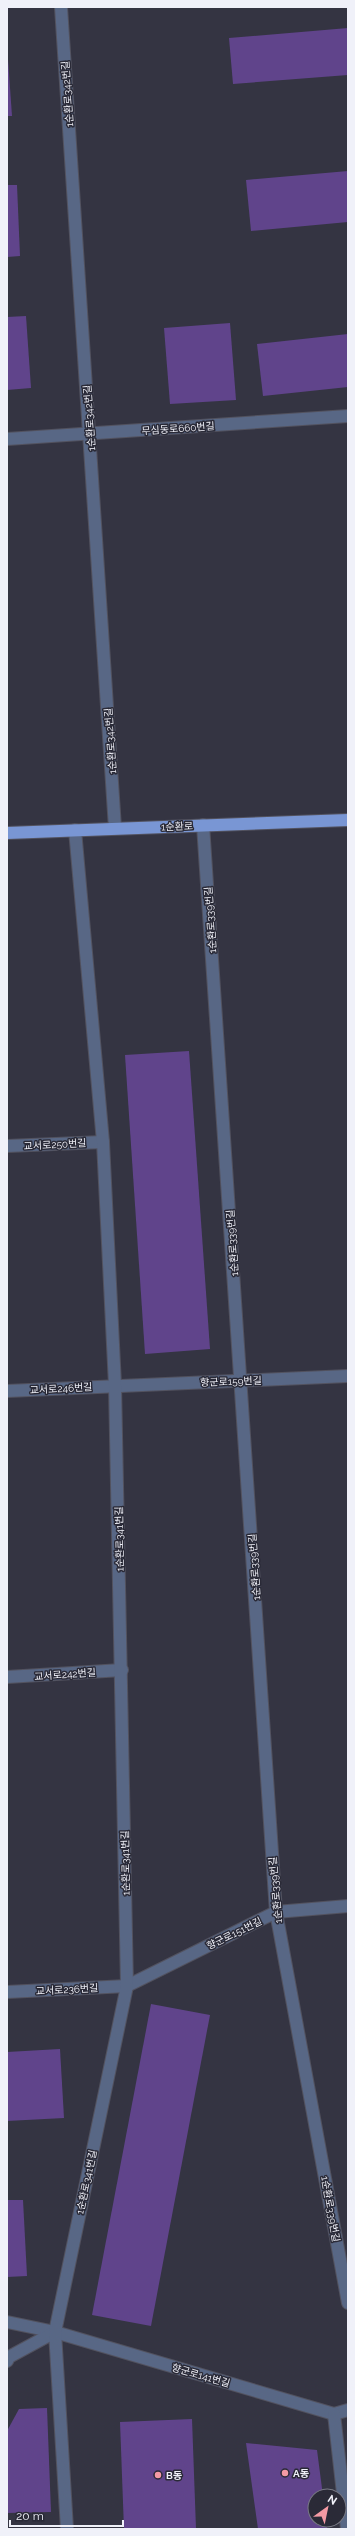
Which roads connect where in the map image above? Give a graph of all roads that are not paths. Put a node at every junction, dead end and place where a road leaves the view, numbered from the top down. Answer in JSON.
{"nodes":[{"id":1,"x":61,"y":7,"type":"edge"},
{"id":2,"x":348,"y":416,"type":"edge"},
{"id":3,"x":90,"y":434,"type":"junction"},
{"id":4,"x":7,"y":439,"type":"edge"},
{"id":5,"x":348,"y":820,"type":"edge"},
{"id":6,"x":203,"y":825,"type":"junction"},
{"id":7,"x":115,"y":828,"type":"junction"},
{"id":8,"x":75,"y":830,"type":"junction"},
{"id":9,"x":7,"y":833,"type":"edge"},
{"id":10,"x":103,"y":1142,"type":"junction"},
{"id":11,"x":7,"y":1146,"type":"edge"},
{"id":12,"x":348,"y":1376,"type":"edge"},
{"id":13,"x":242,"y":1380,"type":"junction"},
{"id":14,"x":115,"y":1386,"type":"junction"},
{"id":15,"x":7,"y":1391,"type":"edge"},
{"id":16,"x":122,"y":1670,"type":"junction"},
{"id":17,"x":7,"y":1677,"type":"edge"},
{"id":18,"x":348,"y":1906,"type":"edge"},
{"id":19,"x":276,"y":1912,"type":"junction"},
{"id":20,"x":128,"y":1986,"type":"junction"},
{"id":21,"x":7,"y":1992,"type":"edge"},
{"id":22,"x":348,"y":2303,"type":"edge"},
{"id":23,"x":7,"y":2322,"type":"edge"},
{"id":24,"x":54,"y":2332,"type":"junction"},
{"id":25,"x":7,"y":2361,"type":"edge"},
{"id":26,"x":348,"y":2410,"type":"edge"},
{"id":27,"x":334,"y":2414,"type":"junction"},
{"id":28,"x":66,"y":2529,"type":"edge"},
{"id":29,"x":347,"y":2529,"type":"edge"}],
"edges":[{"from":1,"to":3,"type":"street","name":"1순환로342번길"},
{"from":2,"to":3,"type":"street","name":"무심동로660번길"},
{"from":3,"to":4,"type":"street","name":"무심동로660번길"},
{"from":3,"to":7,"type":"street","name":"1순환로342번길"},
{"from":5,"to":6,"type":"main road","name":"1순환로"},
{"from":6,"to":7,"type":"main road","name":"1순환로"},
{"from":6,"to":13,"type":"street","name":"1순환로339번길"},
{"from":7,"to":8,"type":"main road","name":"1순환로"},
{"from":8,"to":9,"type":"main road","name":"1순환로"},
{"from":8,"to":10,"type":"street","name":"1순환로341번길"},
{"from":10,"to":11,"type":"street","name":"교서로250번길"},
{"from":10,"to":14,"type":"street","name":"1순환로341번길"},
{"from":12,"to":13,"type":"street","name":"향군로159번길"},
{"from":13,"to":14,"type":"street","name":"향군로159번길"},
{"from":13,"to":19,"type":"street","name":"1순환로339번길"},
{"from":14,"to":15,"type":"street","name":"교서로246번길"},
{"from":14,"to":16,"type":"street","name":"1순환로341번길"},
{"from":16,"to":17,"type":"street","name":"교서로242번길"},
{"from":16,"to":20,"type":"street","name":"1순환로341번길"},
{"from":18,"to":19,"type":"street","name":"향군로151번길"},
{"from":19,"to":20,"type":"street","name":"향군로151번길"},
{"from":19,"to":22,"type":"street","name":"1순환로339번길"},
{"from":20,"to":21,"type":"street","name":"교서로236번길"},
{"from":20,"to":24,"type":"street","name":"1순환로341번길"},
{"from":23,"to":24,"type":"street","name":"향군로141번길"},
{"from":24,"to":25,"type":"street"},
{"from":24,"to":27,"type":"street","name":"향군로141번길"},
{"from":24,"to":28,"type":"street","name":"1순환로341번길"},
{"from":26,"to":27,"type":"street"},
{"from":27,"to":29,"type":"street"}]}
